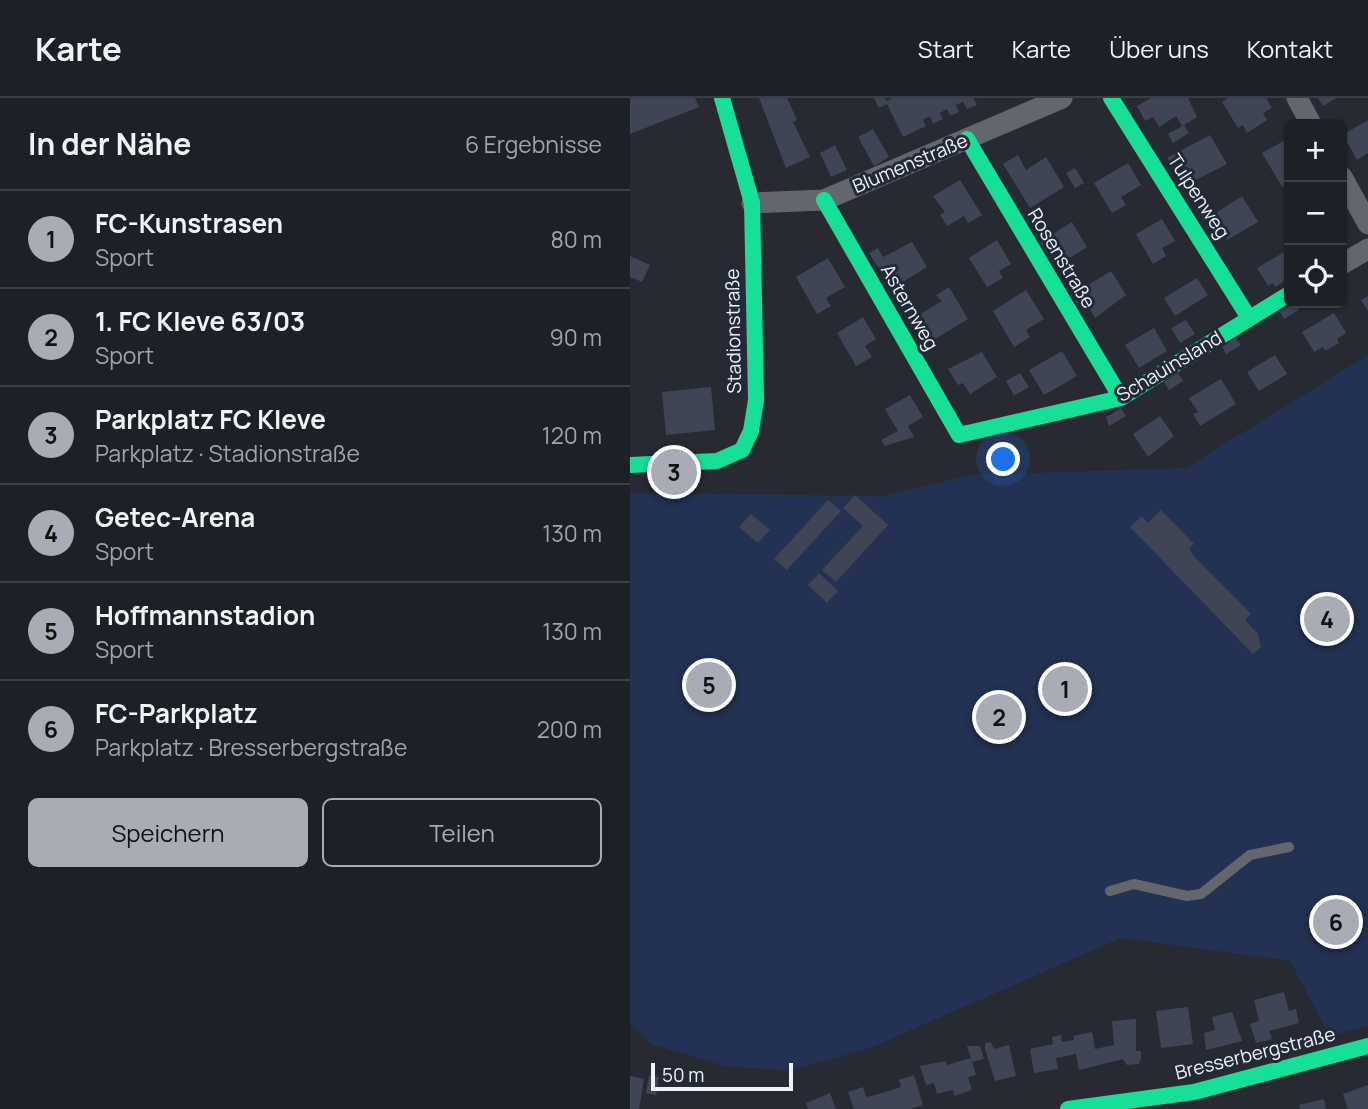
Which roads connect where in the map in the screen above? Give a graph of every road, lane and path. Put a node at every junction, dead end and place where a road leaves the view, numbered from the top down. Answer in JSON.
{"nodes":[{"id":1,"x":722,"y":98,"type":"edge"},
{"id":2,"x":1062,"y":98,"type":"edge"},
{"id":3,"x":1111,"y":98,"type":"edge"},
{"id":4,"x":1297,"y":98,"type":"edge"},
{"id":5,"x":1308,"y":119,"type":"edge"},
{"id":6,"x":967,"y":139,"type":"junction"},
{"id":7,"x":1345,"y":182,"type":"edge"},
{"id":8,"x":824,"y":200,"type":"junction"},
{"id":9,"x":752,"y":203,"type":"junction"},
{"id":10,"x":1368,"y":224,"type":"edge"},
{"id":11,"x":1368,"y":249,"type":"edge"},
{"id":12,"x":1347,"y":261,"type":"edge"},
{"id":13,"x":1284,"y":298,"type":"edge"},
{"id":14,"x":1249,"y":318,"type":"junction"},
{"id":15,"x":1121,"y":398,"type":"junction"},
{"id":16,"x":959,"y":435,"type":"joint"},
{"id":17,"x":630,"y":465,"type":"edge"},
{"id":18,"x":1289,"y":847,"type":"dead end"},
{"id":19,"x":1110,"y":891,"type":"dead end"},
{"id":20,"x":1368,"y":1046,"type":"edge"},
{"id":21,"x":1068,"y":1109,"type":"edge"}],
"edges":[{"from":1,"to":9,"type":"street","name":"Stadionstraße"},
{"from":2,"to":6,"type":"street","name":"Blumenstraße"},
{"from":3,"to":14,"type":"street","name":"Tulpenweg"},
{"from":4,"to":5,"type":"street"},
{"from":6,"to":8,"type":"street","name":"Blumenstraße"},
{"from":6,"to":15,"type":"street","name":"Rosenstraße"},
{"from":7,"to":10,"type":"street"},
{"from":8,"to":9,"type":"street","name":"Blumenstraße"},
{"from":8,"to":16,"type":"street","name":"Asternweg"},
{"from":9,"to":17,"type":"street","name":"Stadionstraße"},
{"from":11,"to":12,"type":"street"},
{"from":13,"to":14,"type":"street","name":"Schauinsland"},
{"from":14,"to":15,"type":"street","name":"Schauinsland"},
{"from":15,"to":16,"type":"street","name":"Schauinsland"},
{"from":18,"to":19,"type":"lane"},
{"from":20,"to":21,"type":"street","name":"Bresserbergstraße"}]}
